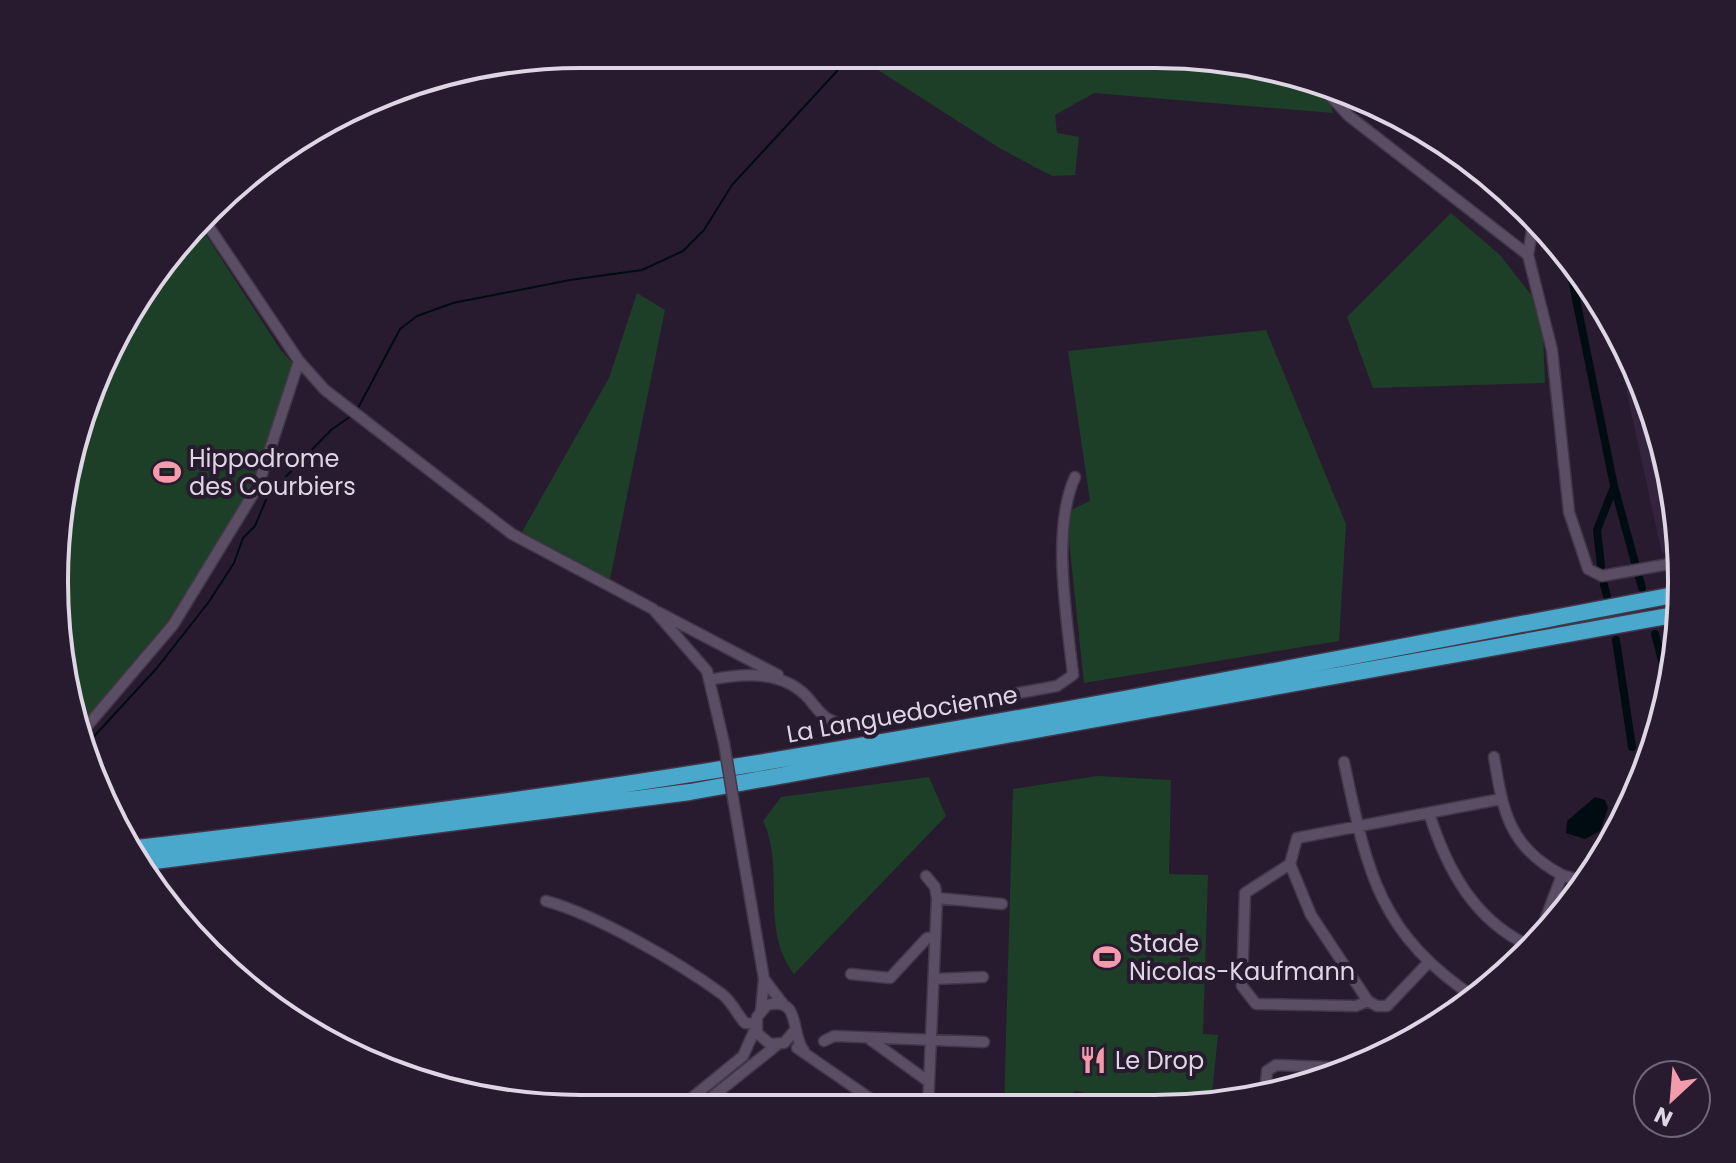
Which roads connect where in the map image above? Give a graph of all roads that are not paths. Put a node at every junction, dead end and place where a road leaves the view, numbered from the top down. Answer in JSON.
{"nodes":[{"id":1,"x":1335,"y":101,"type":"edge"},
{"id":2,"x":209,"y":227,"type":"edge"},
{"id":3,"x":1532,"y":233,"type":"edge"},
{"id":4,"x":1528,"y":255,"type":"junction"},
{"id":5,"x":299,"y":361,"type":"junction"},
{"id":6,"x":1075,"y":477,"type":"dead end"},
{"id":7,"x":1667,"y":564,"type":"edge"},
{"id":8,"x":1668,"y":596,"type":"edge"},
{"id":9,"x":653,"y":609,"type":"junction"},
{"id":10,"x":1667,"y":616,"type":"edge"},
{"id":11,"x":784,"y":678,"type":"junction"},
{"id":12,"x":709,"y":680,"type":"junction"},
{"id":13,"x":88,"y":725,"type":"edge"},
{"id":14,"x":1494,"y":757,"type":"dead end"},
{"id":15,"x":1344,"y":762,"type":"dead end"},
{"id":16,"x":1501,"y":799,"type":"junction"},
{"id":17,"x":1429,"y":813,"type":"junction"},
{"id":18,"x":1358,"y":828,"type":"junction"},
{"id":19,"x":143,"y":847,"type":"edge"},
{"id":20,"x":152,"y":861,"type":"edge"},
{"id":21,"x":1290,"y":864,"type":"junction"},
{"id":22,"x":1562,"y":875,"type":"junction"},
{"id":23,"x":926,"y":876,"type":"dead end"},
{"id":24,"x":1573,"y":878,"type":"edge"},
{"id":25,"x":937,"y":898,"type":"junction"},
{"id":26,"x":546,"y":901,"type":"dead end"},
{"id":27,"x":1002,"y":904,"type":"dead end"},
{"id":28,"x":1547,"y":913,"type":"edge"},
{"id":29,"x":935,"y":936,"type":"junction"},
{"id":30,"x":1522,"y":941,"type":"edge"},
{"id":31,"x":1429,"y":962,"type":"junction"},
{"id":32,"x":851,"y":974,"type":"dead end"},
{"id":33,"x":983,"y":977,"type":"dead end"},
{"id":34,"x":764,"y":979,"type":"junction"},
{"id":35,"x":934,"y":979,"type":"junction"},
{"id":36,"x":1465,"y":990,"type":"edge"},
{"id":37,"x":1368,"y":1001,"type":"junction"},
{"id":38,"x":785,"y":1006,"type":"junction"},
{"id":39,"x":761,"y":1010,"type":"junction"},
{"id":40,"x":756,"y":1025,"type":"junction"},
{"id":41,"x":796,"y":1029,"type":"junction"},
{"id":42,"x":867,"y":1037,"type":"junction"},
{"id":43,"x":931,"y":1040,"type":"junction"},
{"id":44,"x":824,"y":1041,"type":"dead end"},
{"id":45,"x":984,"y":1042,"type":"dead end"},
{"id":46,"x":779,"y":1044,"type":"junction"},
{"id":47,"x":804,"y":1051,"type":"junction"},
{"id":48,"x":1311,"y":1071,"type":"edge"},
{"id":49,"x":929,"y":1082,"type":"junction"},
{"id":50,"x":1266,"y":1083,"type":"edge"},
{"id":51,"x":695,"y":1095,"type":"edge"},
{"id":52,"x":715,"y":1095,"type":"edge"},
{"id":53,"x":866,"y":1095,"type":"edge"},
{"id":54,"x":928,"y":1095,"type":"edge"}],
"edges":[{"from":1,"to":4,"type":"street"},
{"from":2,"to":5,"type":"street"},
{"from":3,"to":4,"type":"street"},
{"from":4,"to":7,"type":"street"},
{"from":5,"to":9,"type":"street"},
{"from":5,"to":13,"type":"street"},
{"from":6,"to":11,"type":"street"},
{"from":8,"to":19,"type":"highway","name":"La Languedocienne"},
{"from":9,"to":11,"type":"street"},
{"from":9,"to":12,"type":"street"},
{"from":10,"to":20,"type":"highway","name":"La Languedocienne"},
{"from":11,"to":12,"type":"street"},
{"from":12,"to":34,"type":"street","bridge":true},
{"from":14,"to":16,"type":"street"},
{"from":15,"to":18,"type":"street"},
{"from":16,"to":17,"type":"street"},
{"from":16,"to":22,"type":"street"},
{"from":17,"to":18,"type":"street"},
{"from":17,"to":30,"type":"street"},
{"from":18,"to":21,"type":"street"},
{"from":18,"to":31,"type":"street"},
{"from":21,"to":37,"type":"street"},
{"from":21,"to":37,"type":"street"},
{"from":22,"to":24,"type":"street"},
{"from":22,"to":28,"type":"street"},
{"from":23,"to":25,"type":"street"},
{"from":25,"to":27,"type":"street"},
{"from":25,"to":29,"type":"street"},
{"from":26,"to":40,"type":"street"},
{"from":29,"to":32,"type":"street"},
{"from":29,"to":35,"type":"street"},
{"from":31,"to":36,"type":"street"},
{"from":31,"to":37,"type":"street"},
{"from":33,"to":35,"type":"street"},
{"from":34,"to":38,"type":"street"},
{"from":34,"to":39,"type":"street"},
{"from":35,"to":43,"type":"street"},
{"from":38,"to":39,"type":"street"},
{"from":38,"to":41,"type":"street"},
{"from":39,"to":40,"type":"street"},
{"from":40,"to":46,"type":"street"},
{"from":40,"to":51,"type":"street"},
{"from":41,"to":46,"type":"street"},
{"from":41,"to":47,"type":"street"},
{"from":42,"to":43,"type":"street"},
{"from":42,"to":44,"type":"street"},
{"from":42,"to":49,"type":"street"},
{"from":43,"to":45,"type":"street"},
{"from":43,"to":49,"type":"street"},
{"from":46,"to":47,"type":"street"},
{"from":46,"to":52,"type":"street"},
{"from":47,"to":53,"type":"street"},
{"from":48,"to":50,"type":"street"},
{"from":49,"to":54,"type":"street"}]}
